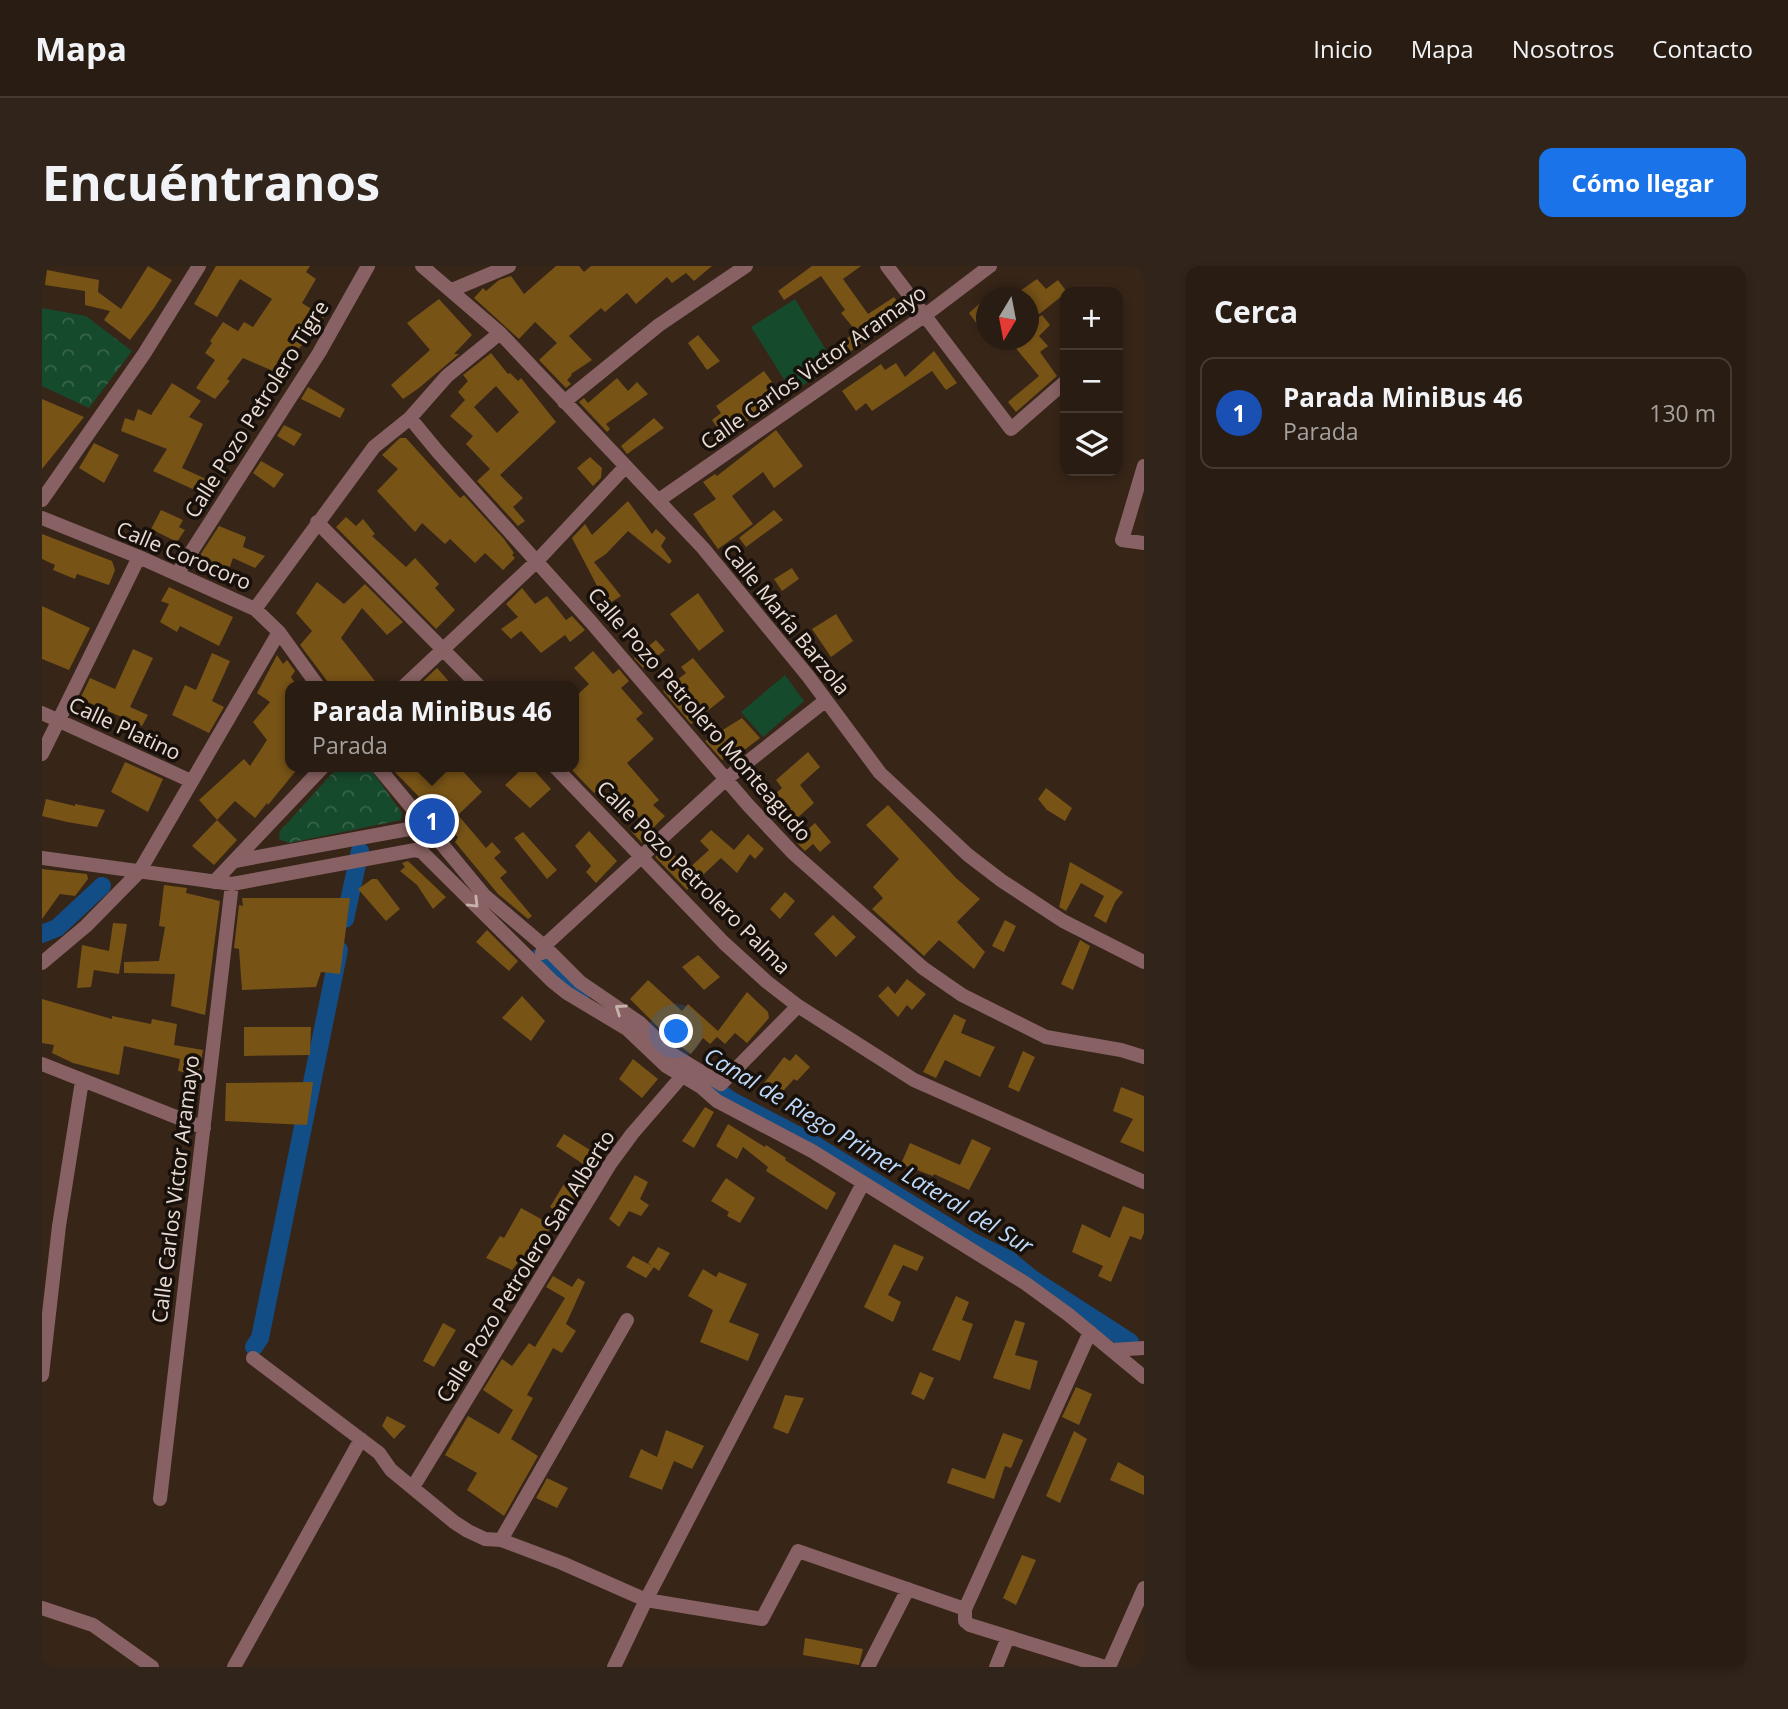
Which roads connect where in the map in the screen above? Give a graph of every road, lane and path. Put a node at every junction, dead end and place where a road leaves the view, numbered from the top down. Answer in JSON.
{"nodes":[{"id":1,"x":199,"y":266,"type":"edge"},
{"id":2,"x":368,"y":266,"type":"edge"},
{"id":3,"x":422,"y":266,"type":"edge"},
{"id":4,"x":509,"y":266,"type":"edge"},
{"id":5,"x":746,"y":266,"type":"edge"},
{"id":6,"x":887,"y":266,"type":"edge"},
{"id":7,"x":990,"y":266,"type":"edge"},
{"id":8,"x":453,"y":290,"type":"junction"},
{"id":9,"x":924,"y":317,"type":"junction"},
{"id":10,"x":500,"y":333,"type":"junction"},
{"id":11,"x":1060,"y":386,"type":"edge"},
{"id":12,"x":564,"y":402,"type":"junction"},
{"id":13,"x":410,"y":418,"type":"junction"},
{"id":14,"x":626,"y":466,"type":"junction"},
{"id":15,"x":1144,"y":466,"type":"edge"},
{"id":16,"x":42,"y":500,"type":"edge"},
{"id":17,"x":659,"y":500,"type":"junction"},
{"id":18,"x":42,"y":518,"type":"edge"},
{"id":19,"x":317,"y":522,"type":"junction"},
{"id":20,"x":1144,"y":543,"type":"edge"},
{"id":21,"x":139,"y":557,"type":"junction"},
{"id":22,"x":537,"y":562,"type":"junction"},
{"id":23,"x":177,"y":574,"type":"junction"},
{"id":24,"x":255,"y":609,"type":"junction"},
{"id":25,"x":279,"y":632,"type":"junction"},
{"id":26,"x":443,"y":649,"type":"junction"},
{"id":27,"x":314,"y":681,"type":"edge"},
{"id":28,"x":409,"y":681,"type":"edge"},
{"id":29,"x":474,"y":681,"type":"edge"},
{"id":30,"x":825,"y":701,"type":"junction"},
{"id":31,"x":42,"y":713,"type":"edge"},
{"id":32,"x":59,"y":720,"type":"junction"},
{"id":33,"x":42,"y":754,"type":"edge"},
{"id":34,"x":318,"y":772,"type":"edge"},
{"id":35,"x":382,"y":772,"type":"edge"},
{"id":36,"x":560,"y":772,"type":"edge"},
{"id":37,"x":726,"y":779,"type":"junction"},
{"id":38,"x":191,"y":781,"type":"junction"},
{"id":39,"x":425,"y":826,"type":"junction"},
{"id":40,"x":639,"y":856,"type":"junction"},
{"id":41,"x":42,"y":858,"type":"edge"},
{"id":42,"x":235,"y":861,"type":"junction"},
{"id":43,"x":139,"y":872,"type":"junction"},
{"id":44,"x":214,"y":882,"type":"junction"},
{"id":45,"x":232,"y":884,"type":"junction"},
{"id":46,"x":544,"y":946,"type":"junction"},
{"id":47,"x":1144,"y":962,"type":"edge"},
{"id":48,"x":42,"y":963,"type":"edge"},
{"id":49,"x":538,"y":966,"type":"junction"},
{"id":50,"x":798,"y":1006,"type":"junction"},
{"id":51,"x":1144,"y":1057,"type":"edge"},
{"id":52,"x":42,"y":1064,"type":"edge"},
{"id":53,"x":683,"y":1075,"type":"junction"},
{"id":54,"x":82,"y":1081,"type":"junction"},
{"id":55,"x":204,"y":1128,"type":"junction"},
{"id":56,"x":1144,"y":1181,"type":"edge"},
{"id":57,"x":862,"y":1185,"type":"junction"},
{"id":58,"x":627,"y":1320,"type":"dead end"},
{"id":59,"x":1090,"y":1332,"type":"junction"},
{"id":60,"x":1144,"y":1348,"type":"edge"},
{"id":61,"x":1112,"y":1350,"type":"junction"},
{"id":62,"x":253,"y":1357,"type":"dead end"},
{"id":63,"x":42,"y":1375,"type":"edge"},
{"id":64,"x":1144,"y":1377,"type":"edge"},
{"id":65,"x":361,"y":1439,"type":"junction"},
{"id":66,"x":413,"y":1487,"type":"junction"},
{"id":67,"x":160,"y":1499,"type":"dead end"},
{"id":68,"x":501,"y":1540,"type":"junction"},
{"id":69,"x":1144,"y":1588,"type":"edge"},
{"id":70,"x":908,"y":1589,"type":"junction"},
{"id":71,"x":646,"y":1600,"type":"junction"},
{"id":72,"x":42,"y":1608,"type":"edge"},
{"id":73,"x":965,"y":1609,"type":"junction"},
{"id":74,"x":1008,"y":1637,"type":"junction"},
{"id":75,"x":152,"y":1667,"type":"edge"},
{"id":76,"x":234,"y":1667,"type":"edge"},
{"id":77,"x":614,"y":1667,"type":"edge"},
{"id":78,"x":868,"y":1667,"type":"edge"},
{"id":79,"x":996,"y":1667,"type":"edge"},
{"id":80,"x":1107,"y":1667,"type":"edge"}],
"edges":[{"from":1,"to":16,"type":"street"},
{"from":2,"to":23,"type":"street","name":"Calle Pozo Petrolero Tigre"},
{"from":3,"to":8,"type":"street","name":"Calle María Barzola"},
{"from":4,"to":8,"type":"street"},
{"from":5,"to":12,"type":"street"},
{"from":6,"to":9,"type":"street"},
{"from":7,"to":9,"type":"street","name":"Calle Carlos Victor Aramayo"},
{"from":8,"to":10,"type":"street","name":"Calle María Barzola"},
{"from":9,"to":11,"type":"street"},
{"from":9,"to":17,"type":"street","name":"Calle Carlos Victor Aramayo"},
{"from":10,"to":12,"type":"street","name":"Calle María Barzola"},
{"from":10,"to":13,"type":"street"},
{"from":12,"to":14,"type":"street","name":"Calle María Barzola"},
{"from":13,"to":19,"type":"street"},
{"from":13,"to":22,"type":"street","name":"Calle Pozo Petrolero Monteagudo"},
{"from":14,"to":17,"type":"street","name":"Calle María Barzola"},
{"from":14,"to":22,"type":"street"},
{"from":15,"to":20,"type":"street"},
{"from":17,"to":30,"type":"street","name":"Calle María Barzola"},
{"from":18,"to":21,"type":"street","name":"Calle Corocoro"},
{"from":19,"to":24,"type":"street"},
{"from":19,"to":26,"type":"street"},
{"from":21,"to":23,"type":"street","name":"Calle Corocoro"},
{"from":21,"to":32,"type":"street"},
{"from":22,"to":26,"type":"street"},
{"from":22,"to":37,"type":"street","name":"Calle Pozo Petrolero Monteagudo"},
{"from":23,"to":24,"type":"street","name":"Calle Corocoro"},
{"from":24,"to":25,"type":"street","name":"Calle Corocoro"},
{"from":25,"to":27,"type":"street","name":"Calle Corocoro"},
{"from":25,"to":38,"type":"street"},
{"from":26,"to":28,"type":"street"},
{"from":26,"to":29,"type":"street"},
{"from":30,"to":37,"type":"street"},
{"from":30,"to":47,"type":"street","name":"Calle María Barzola"},
{"from":31,"to":32,"type":"street","name":"Calle Platino"},
{"from":32,"to":33,"type":"street"},
{"from":32,"to":38,"type":"street","name":"Calle Platino"},
{"from":34,"to":42,"type":"street"},
{"from":35,"to":39,"type":"street"},
{"from":36,"to":40,"type":"street","name":"Calle Pozo Petrolero Palma"},
{"from":37,"to":40,"type":"street"},
{"from":37,"to":51,"type":"street","name":"Calle Pozo Petrolero Monteagudo"},
{"from":38,"to":43,"type":"street"},
{"from":39,"to":42,"type":"street"},
{"from":39,"to":46,"type":"street"},
{"from":40,"to":46,"type":"street"},
{"from":40,"to":50,"type":"street","name":"Calle Pozo Petrolero Palma"},
{"from":41,"to":43,"type":"street"},
{"from":42,"to":44,"type":"street"},
{"from":43,"to":44,"type":"street"},
{"from":43,"to":48,"type":"street"},
{"from":44,"to":45,"type":"street"},
{"from":45,"to":49,"type":"street","one_way":true},
{"from":45,"to":55,"type":"street","name":"Calle Carlos Victor Aramayo"},
{"from":46,"to":49,"type":"street"},
{"from":50,"to":46,"type":"street","one_way":true},
{"from":49,"to":53,"type":"street"},
{"from":50,"to":56,"type":"street","name":"Calle Pozo Petrolero Palma"},
{"from":52,"to":54,"type":"street"},
{"from":53,"to":57,"type":"street"},
{"from":53,"to":66,"type":"street","name":"Calle Pozo Petrolero San Alberto"},
{"from":54,"to":55,"type":"street"},
{"from":54,"to":63,"type":"street"},
{"from":55,"to":67,"type":"street","name":"Calle Carlos Victor Aramayo"},
{"from":57,"to":59,"type":"street"},
{"from":57,"to":71,"type":"street"},
{"from":58,"to":68,"type":"street"},
{"from":59,"to":61,"type":"street"},
{"from":59,"to":73,"type":"street"},
{"from":60,"to":61,"type":"street"},
{"from":61,"to":64,"type":"street"},
{"from":62,"to":65,"type":"street"},
{"from":65,"to":66,"type":"street"},
{"from":65,"to":76,"type":"street"},
{"from":66,"to":68,"type":"street"},
{"from":68,"to":71,"type":"street"},
{"from":69,"to":80,"type":"street"},
{"from":70,"to":71,"type":"street"},
{"from":70,"to":73,"type":"street"},
{"from":70,"to":78,"type":"street"},
{"from":71,"to":77,"type":"street"},
{"from":72,"to":75,"type":"street"},
{"from":73,"to":74,"type":"street"},
{"from":74,"to":79,"type":"street"},
{"from":74,"to":80,"type":"street"}]}
